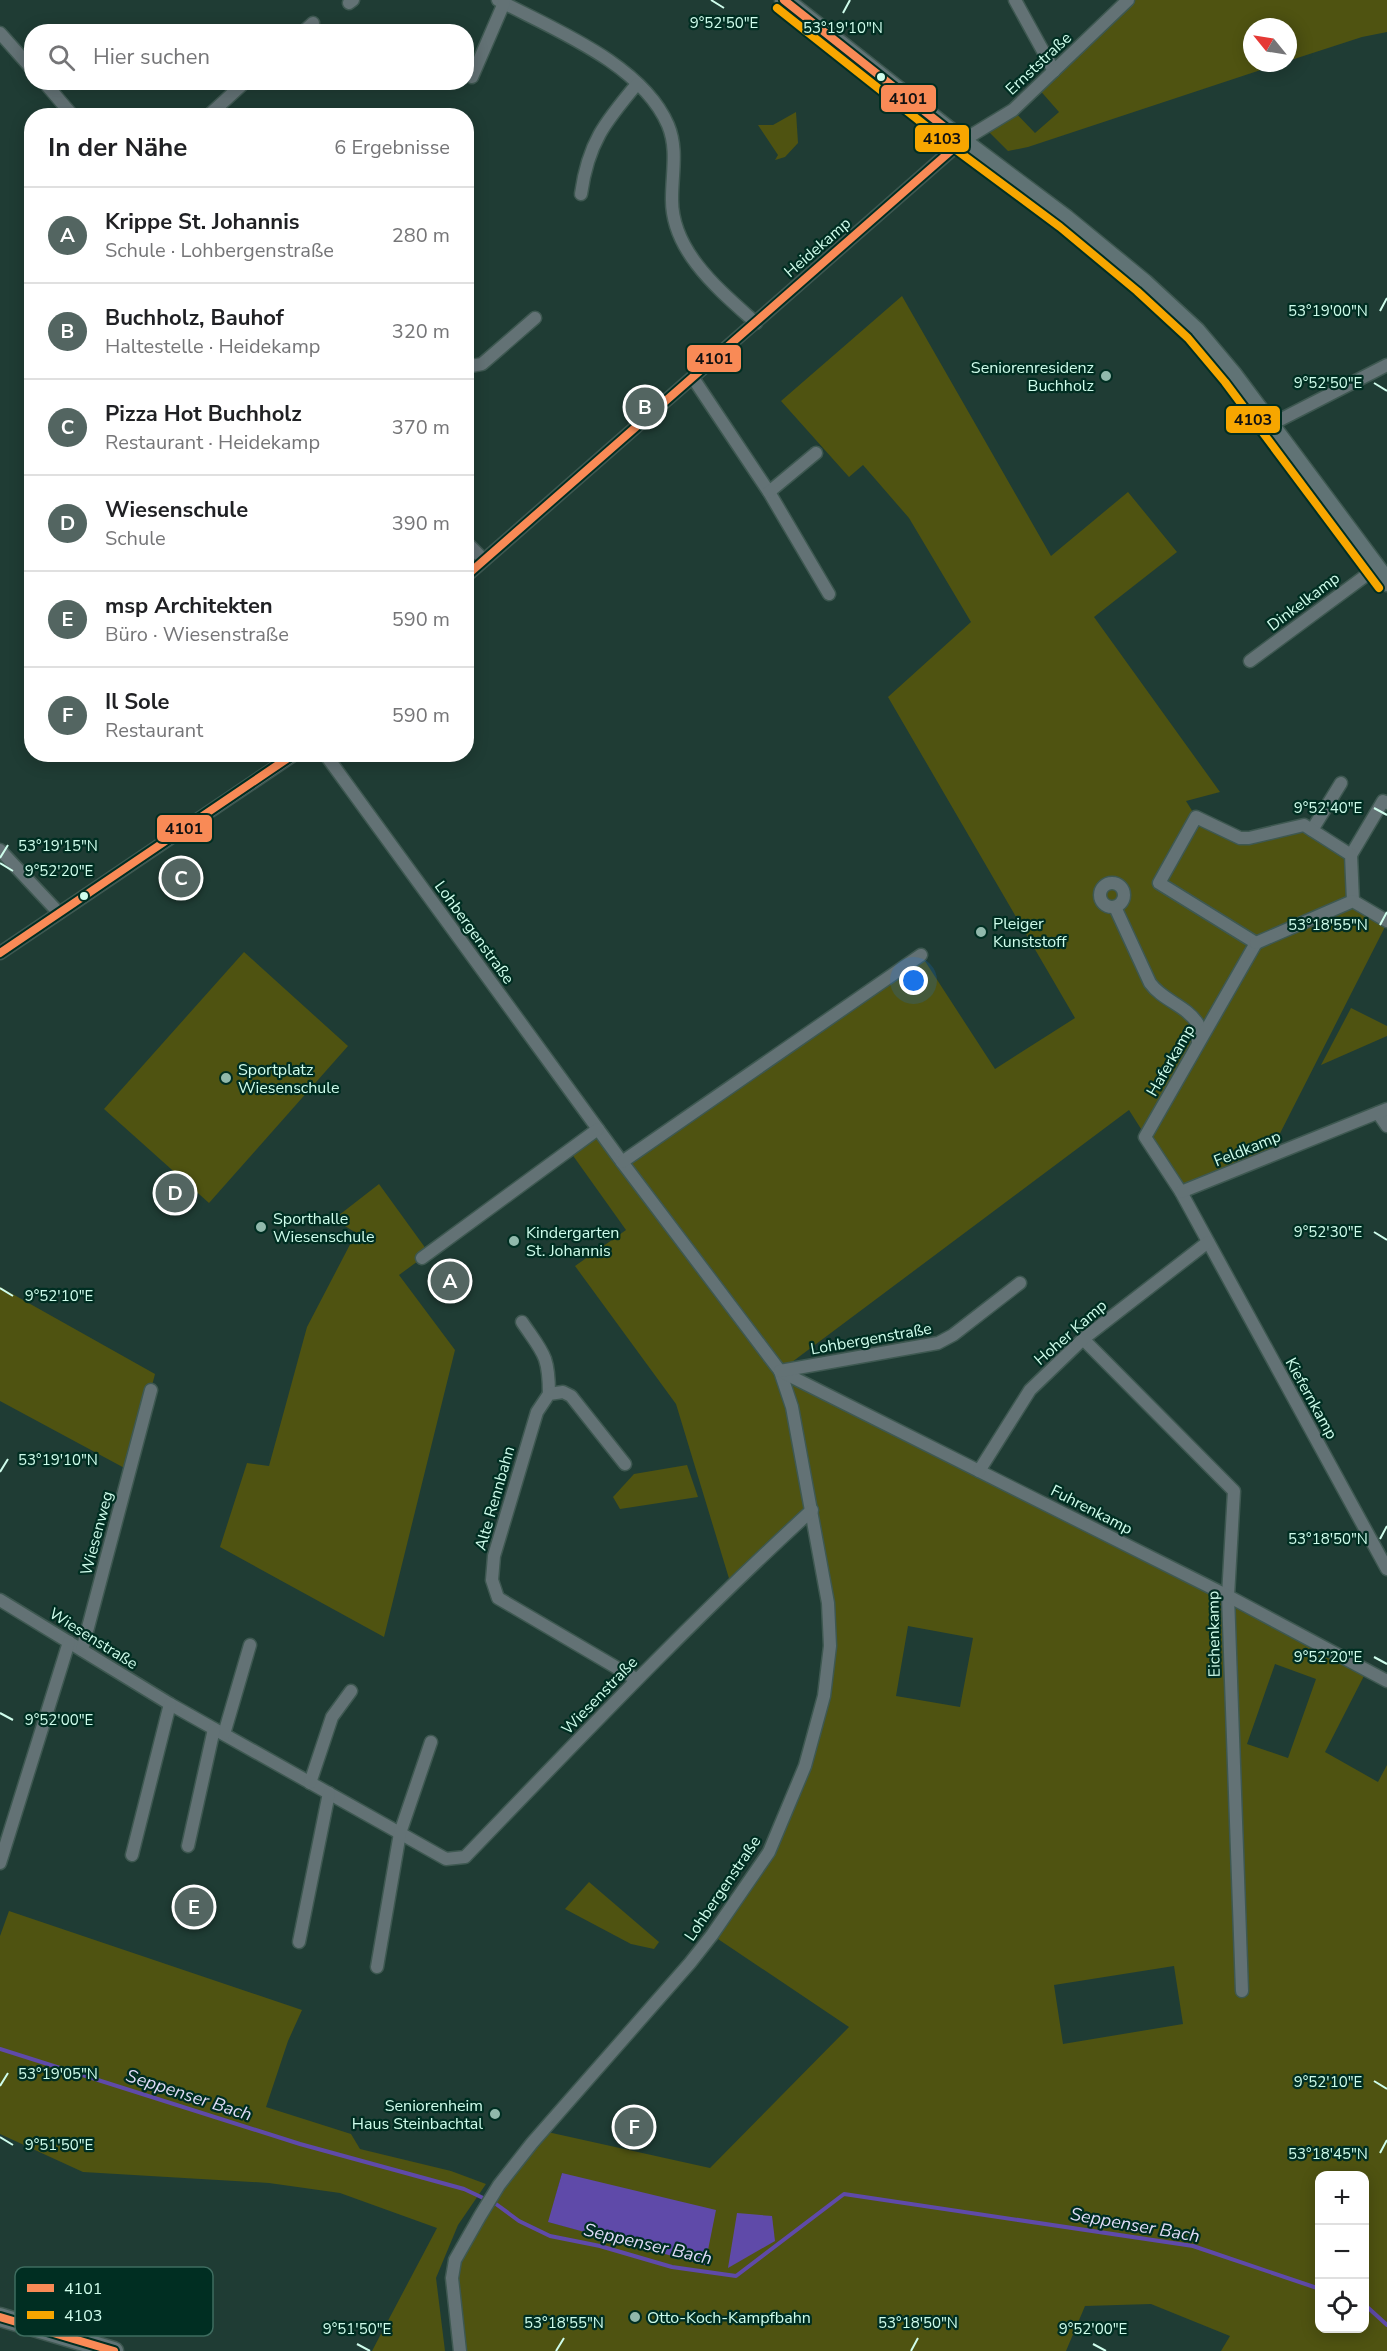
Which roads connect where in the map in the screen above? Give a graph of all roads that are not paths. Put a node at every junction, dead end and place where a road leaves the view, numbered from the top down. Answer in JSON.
{"nodes":[{"id":1,"x":784,"y":0,"type":"edge"},
{"id":2,"x":1015,"y":0,"type":"edge"},
{"id":3,"x":1128,"y":0,"type":"edge"},
{"id":4,"x":501,"y":2,"type":"edge"},
{"id":5,"x":0,"y":33,"type":"edge"},
{"id":6,"x":24,"y":60,"type":"edge"},
{"id":7,"x":1054,"y":71,"type":"junction"},
{"id":8,"x":474,"y":72,"type":"edge"},
{"id":9,"x":637,"y":84,"type":"junction"},
{"id":10,"x":51,"y":90,"type":"edge"},
{"id":11,"x":237,"y":90,"type":"edge"},
{"id":12,"x":66,"y":108,"type":"edge"},
{"id":13,"x":217,"y":108,"type":"edge"},
{"id":14,"x":962,"y":141,"type":"junction"},
{"id":15,"x":581,"y":194,"type":"dead end"},
{"id":16,"x":535,"y":318,"type":"dead end"},
{"id":17,"x":756,"y":323,"type":"junction"},
{"id":18,"x":1387,"y":364,"type":"edge"},
{"id":19,"x":474,"y":366,"type":"edge"},
{"id":20,"x":693,"y":378,"type":"junction"},
{"id":21,"x":1270,"y":424,"type":"junction"},
{"id":22,"x":816,"y":453,"type":"dead end"},
{"id":23,"x":769,"y":492,"type":"junction"},
{"id":24,"x":474,"y":550,"type":"edge"},
{"id":25,"x":484,"y":560,"type":"junction"},
{"id":26,"x":1376,"y":568,"type":"junction"},
{"id":27,"x":474,"y":569,"type":"edge"},
{"id":28,"x":1387,"y":582,"type":"edge"},
{"id":29,"x":829,"y":594,"type":"dead end"},
{"id":30,"x":1250,"y":661,"type":"dead end"},
{"id":31,"x":284,"y":762,"type":"edge"},
{"id":32,"x":331,"y":762,"type":"edge"},
{"id":33,"x":1341,"y":783,"type":"dead end"},
{"id":34,"x":1386,"y":799,"type":"edge"},
{"id":35,"x":1312,"y":831,"type":"junction"},
{"id":36,"x":0,"y":850,"type":"edge"},
{"id":37,"x":1352,"y":855,"type":"junction"},
{"id":38,"x":1353,"y":901,"type":"junction"},
{"id":39,"x":1115,"y":907,"type":"dead end"},
{"id":40,"x":59,"y":913,"type":"junction"},
{"id":41,"x":1387,"y":921,"type":"edge"},
{"id":42,"x":1256,"y":943,"type":"junction"},
{"id":43,"x":0,"y":953,"type":"edge"},
{"id":44,"x":921,"y":956,"type":"dead end"},
{"id":45,"x":1197,"y":1045,"type":"junction"},
{"id":46,"x":1383,"y":1111,"type":"edge"},
{"id":47,"x":1387,"y":1126,"type":"edge"},
{"id":48,"x":598,"y":1129,"type":"junction"},
{"id":49,"x":622,"y":1162,"type":"junction"},
{"id":50,"x":1181,"y":1192,"type":"junction"},
{"id":51,"x":1208,"y":1242,"type":"junction"},
{"id":52,"x":422,"y":1258,"type":"dead end"},
{"id":53,"x":1020,"y":1282,"type":"dead end"},
{"id":54,"x":522,"y":1322,"type":"dead end"},
{"id":55,"x":1083,"y":1339,"type":"junction"},
{"id":56,"x":780,"y":1371,"type":"junction"},
{"id":57,"x":151,"y":1390,"type":"dead end"},
{"id":58,"x":549,"y":1394,"type":"junction"},
{"id":59,"x":624,"y":1464,"type":"dead end"},
{"id":60,"x":979,"y":1471,"type":"junction"},
{"id":61,"x":812,"y":1510,"type":"junction"},
{"id":62,"x":1387,"y":1569,"type":"edge"},
{"id":63,"x":1228,"y":1596,"type":"junction"},
{"id":64,"x":0,"y":1600,"type":"edge"},
{"id":65,"x":69,"y":1642,"type":"junction"},
{"id":66,"x":250,"y":1645,"type":"dead end"},
{"id":67,"x":82,"y":1650,"type":"junction"},
{"id":68,"x":636,"y":1679,"type":"junction"},
{"id":69,"x":1387,"y":1681,"type":"edge"},
{"id":70,"x":351,"y":1690,"type":"dead end"},
{"id":71,"x":170,"y":1704,"type":"junction"},
{"id":72,"x":219,"y":1732,"type":"junction"},
{"id":73,"x":431,"y":1742,"type":"dead end"},
{"id":74,"x":310,"y":1783,"type":"junction"},
{"id":75,"x":329,"y":1793,"type":"junction"},
{"id":76,"x":400,"y":1833,"type":"junction"},
{"id":77,"x":188,"y":1846,"type":"dead end"},
{"id":78,"x":132,"y":1855,"type":"dead end"},
{"id":79,"x":0,"y":1863,"type":"edge"},
{"id":80,"x":299,"y":1942,"type":"dead end"},
{"id":81,"x":377,"y":1967,"type":"dead end"},
{"id":82,"x":1242,"y":1991,"type":"dead end"},
{"id":83,"x":0,"y":2317,"type":"edge"},
{"id":84,"x":15,"y":2321,"type":"edge"},
{"id":85,"x":64,"y":2336,"type":"edge"},
{"id":86,"x":114,"y":2351,"type":"edge"},
{"id":87,"x":460,"y":2351,"type":"edge"}],
"edges":[{"from":1,"to":14,"type":"main road"},
{"from":2,"to":7,"type":"street"},
{"from":3,"to":7,"type":"street","name":"Ernststraße"},
{"from":4,"to":8,"type":"street"},
{"from":4,"to":9,"type":"street"},
{"from":5,"to":6,"type":"street"},
{"from":7,"to":14,"type":"street","name":"Ernststraße"},
{"from":9,"to":15,"type":"street"},
{"from":9,"to":17,"type":"street"},
{"from":10,"to":12,"type":"street"},
{"from":11,"to":13,"type":"street"},
{"from":14,"to":17,"type":"street","name":"Heidekamp"},
{"from":14,"to":21,"type":"main road"},
{"from":16,"to":19,"type":"street"},
{"from":17,"to":20,"type":"street","name":"Heidekamp"},
{"from":18,"to":21,"type":"street"},
{"from":20,"to":23,"type":"street"},
{"from":20,"to":25,"type":"street","name":"Heidekamp"},
{"from":21,"to":26,"type":"main road"},
{"from":22,"to":23,"type":"street"},
{"from":23,"to":29,"type":"street"},
{"from":24,"to":25,"type":"street"},
{"from":25,"to":27,"type":"street","name":"Heidekamp"},
{"from":26,"to":28,"type":"main road"},
{"from":26,"to":30,"type":"street","name":"Dinkelkamp"},
{"from":31,"to":40,"type":"street"},
{"from":32,"to":48,"type":"street","name":"Lohbergenstraße"},
{"from":33,"to":35,"type":"street"},
{"from":34,"to":37,"type":"street"},
{"from":35,"to":37,"type":"street"},
{"from":35,"to":42,"type":"street"},
{"from":36,"to":40,"type":"street"},
{"from":37,"to":38,"type":"street"},
{"from":38,"to":41,"type":"street"},
{"from":38,"to":42,"type":"street"},
{"from":39,"to":45,"type":"street"},
{"from":40,"to":43,"type":"street"},
{"from":42,"to":45,"type":"street","name":"Haferkamp"},
{"from":44,"to":49,"type":"street"},
{"from":45,"to":50,"type":"street","name":"Haferkamp"},
{"from":46,"to":47,"type":"street","name":"Feldkamp"},
{"from":46,"to":50,"type":"street","name":"Feldkamp"},
{"from":48,"to":49,"type":"street","name":"Lohbergenstraße"},
{"from":48,"to":52,"type":"street"},
{"from":49,"to":56,"type":"street","name":"Lohbergenstraße"},
{"from":50,"to":51,"type":"street"},
{"from":51,"to":55,"type":"street","name":"Hoher Kamp"},
{"from":51,"to":62,"type":"street","name":"Kiefernkamp"},
{"from":53,"to":56,"type":"street","name":"Lohbergenstraße"},
{"from":54,"to":58,"type":"street"},
{"from":55,"to":60,"type":"street","name":"Hoher Kamp"},
{"from":55,"to":63,"type":"street","name":"Eichenkamp"},
{"from":56,"to":60,"type":"street","name":"Fuhrenkamp"},
{"from":56,"to":61,"type":"street","name":"Lohbergenstraße"},
{"from":57,"to":67,"type":"street","name":"Wiesenweg"},
{"from":58,"to":59,"type":"street"},
{"from":58,"to":68,"type":"street","name":"Alte Rennbahn"},
{"from":60,"to":63,"type":"street","name":"Fuhrenkamp"},
{"from":61,"to":68,"type":"street","name":"Wiesenstraße"},
{"from":61,"to":87,"type":"street","name":"Lohbergenstraße"},
{"from":63,"to":69,"type":"street","name":"Fuhrenkamp"},
{"from":63,"to":82,"type":"street","name":"Eichenkamp"},
{"from":64,"to":65,"type":"street","name":"Wiesenstraße"},
{"from":65,"to":67,"type":"street","name":"Wiesenstraße"},
{"from":65,"to":79,"type":"street"},
{"from":66,"to":72,"type":"street"},
{"from":67,"to":71,"type":"street","name":"Wiesenstraße"},
{"from":68,"to":76,"type":"street","name":"Wiesenstraße"},
{"from":70,"to":74,"type":"street"},
{"from":71,"to":72,"type":"street","name":"Wiesenstraße"},
{"from":71,"to":78,"type":"street"},
{"from":72,"to":74,"type":"street","name":"Wiesenstraße"},
{"from":72,"to":77,"type":"street"},
{"from":73,"to":76,"type":"street"},
{"from":74,"to":75,"type":"street","name":"Wiesenstraße"},
{"from":75,"to":76,"type":"street","name":"Wiesenstraße"},
{"from":75,"to":80,"type":"street"},
{"from":76,"to":81,"type":"street"},
{"from":83,"to":84,"type":"main road"},
{"from":85,"to":86,"type":"main road"}]}
